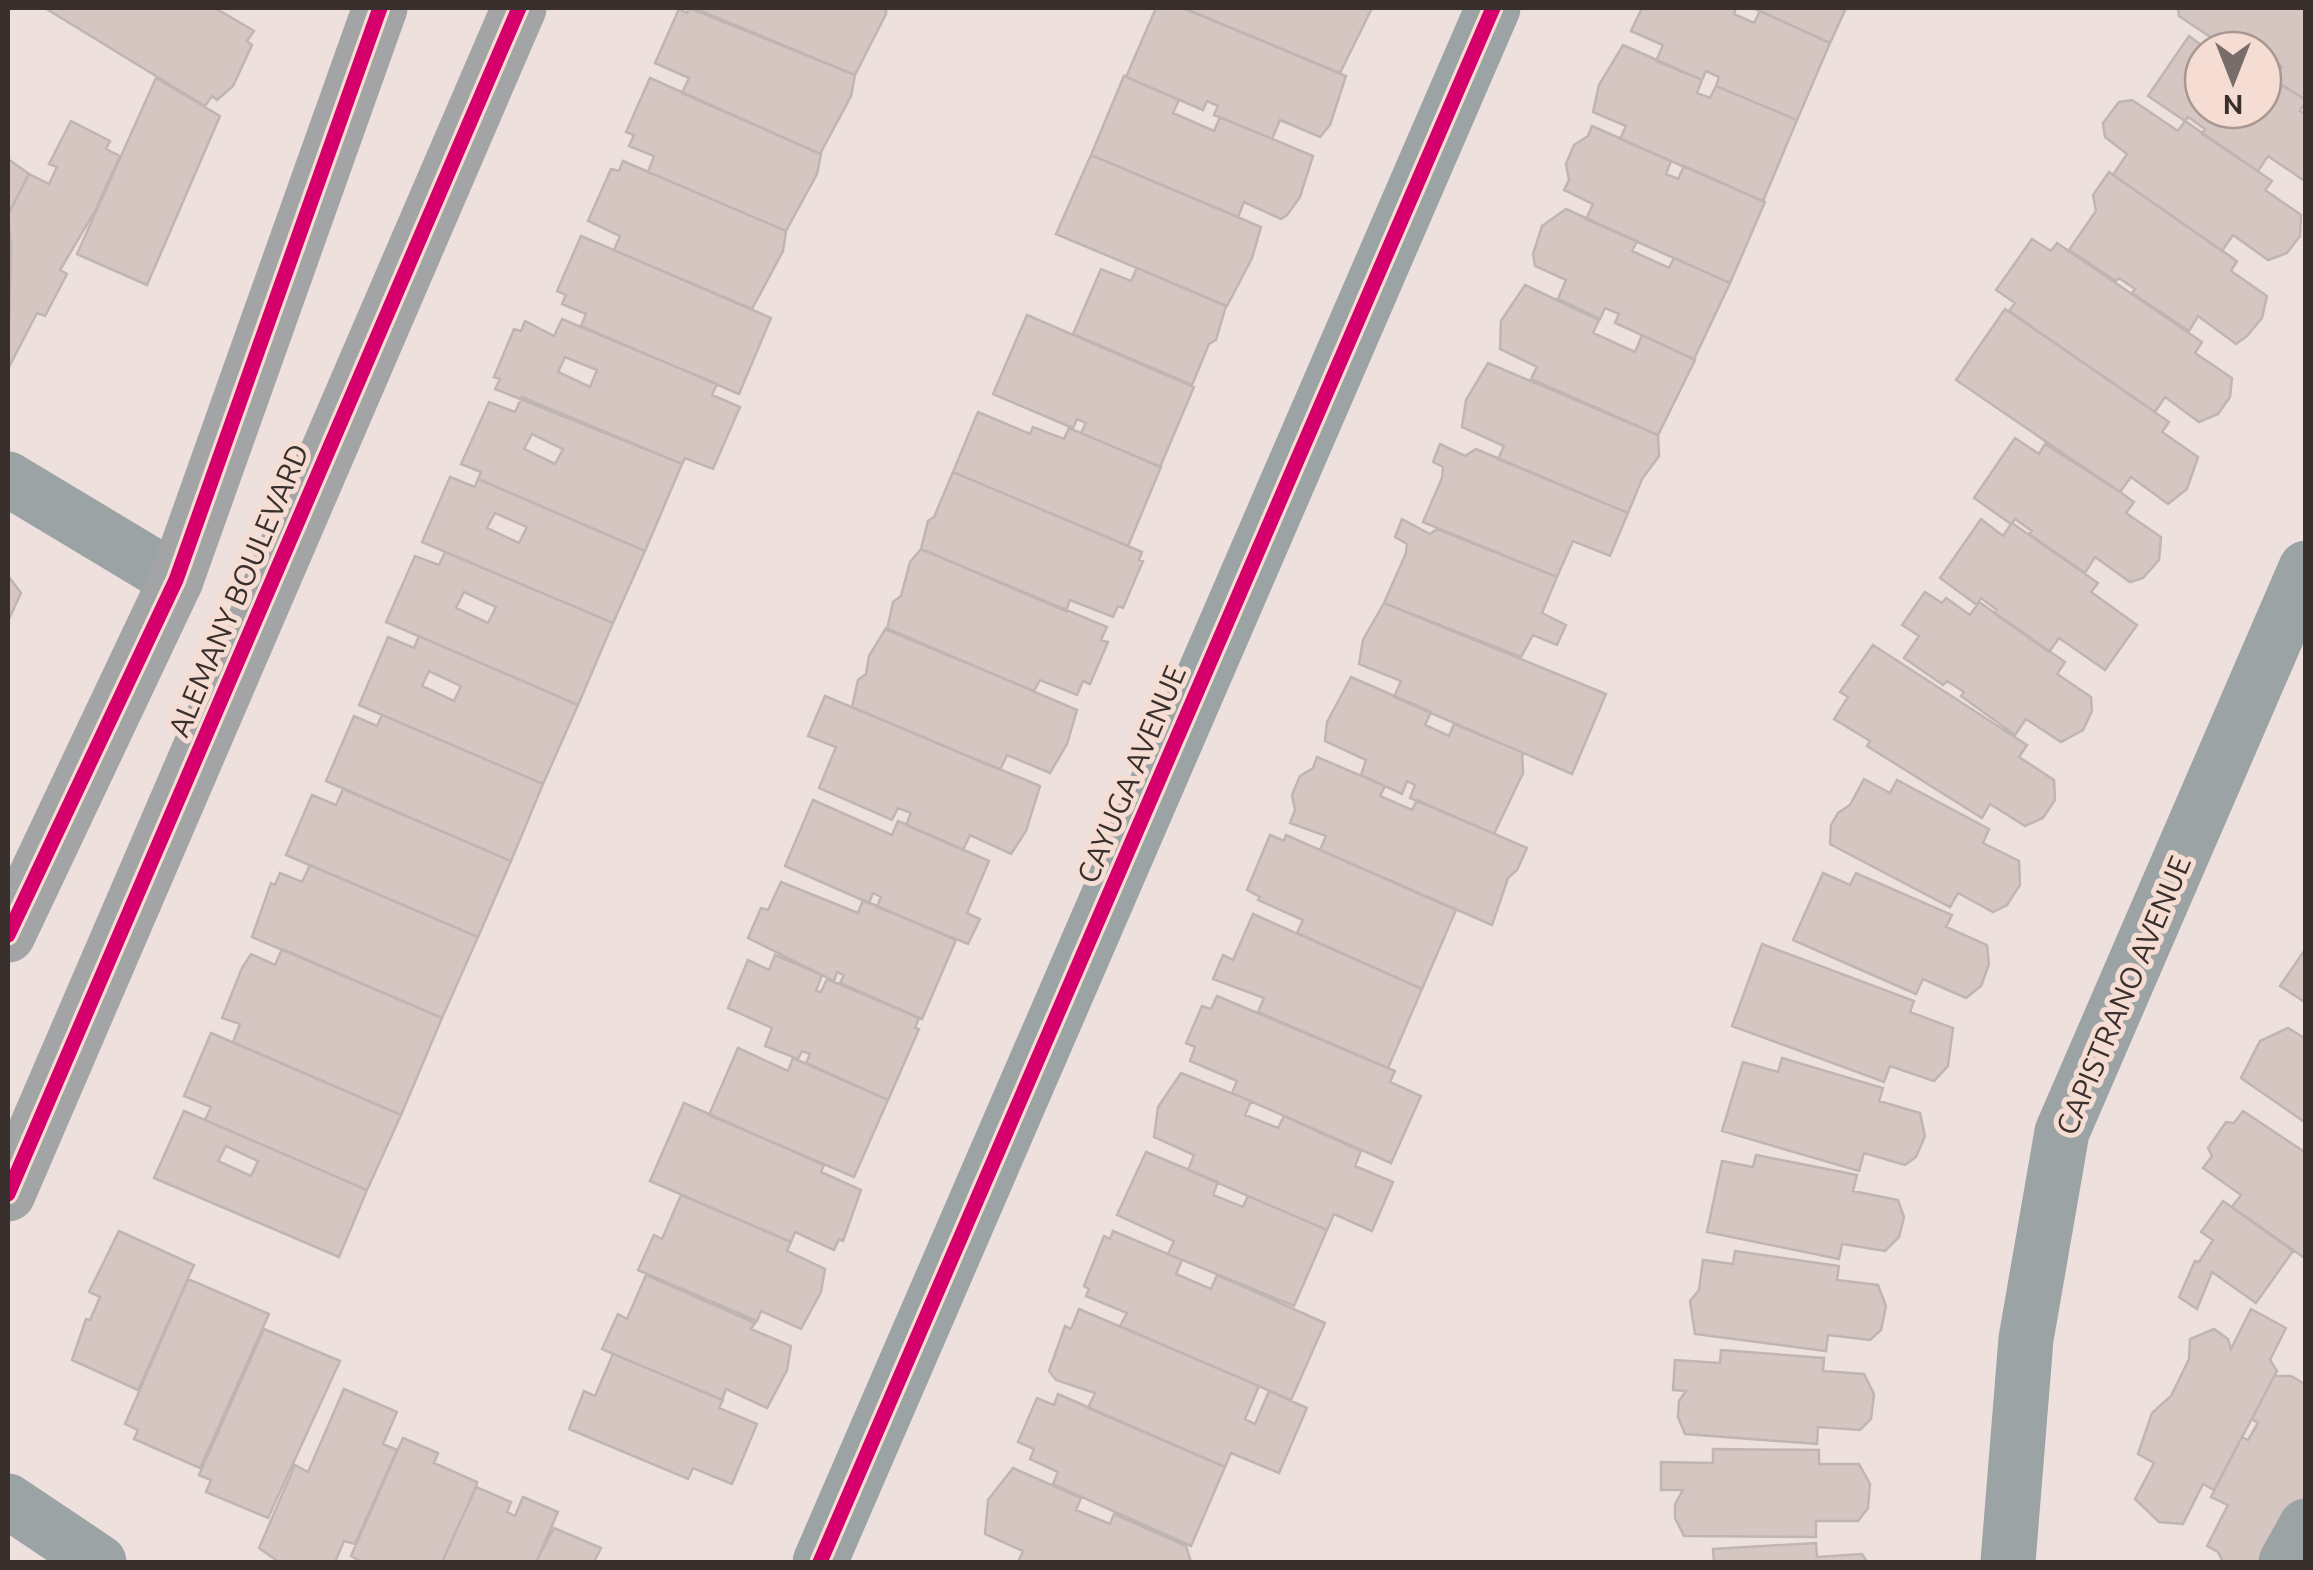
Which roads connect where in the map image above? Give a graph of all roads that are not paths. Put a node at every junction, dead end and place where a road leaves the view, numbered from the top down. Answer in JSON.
{"nodes":[{"id":1,"x":380,"y":8,"type":"edge"},
{"id":2,"x":520,"y":8,"type":"edge"},
{"id":3,"x":1493,"y":8,"type":"edge"},
{"id":4,"x":8,"y":479,"type":"edge"},
{"id":5,"x":2306,"y":568,"type":"edge"},
{"id":6,"x":176,"y":580,"type":"junction"},
{"id":7,"x":8,"y":935,"type":"edge"},
{"id":8,"x":8,"y":1194,"type":"edge"},
{"id":9,"x":8,"y":1501,"type":"edge"},
{"id":10,"x":2306,"y":1526,"type":"edge"},
{"id":11,"x":99,"y":1562,"type":"edge"},
{"id":12,"x":820,"y":1562,"type":"edge"},
{"id":13,"x":2008,"y":1562,"type":"edge"},
{"id":14,"x":2286,"y":1562,"type":"edge"}],
"edges":[{"from":1,"to":6,"type":"main road","name":"ALEMANY BOULEVARD"},
{"from":2,"to":8,"type":"main road","name":"ALEMANY BOULEVARD"},
{"from":3,"to":12,"type":"street","name":"CAYUGA AVENUE"},
{"from":4,"to":6,"type":"street"},
{"from":5,"to":13,"type":"street","name":"CAPISTRANO AVENUE"},
{"from":6,"to":7,"type":"main road","name":"ALEMANY BOULEVARD"},
{"from":9,"to":11,"type":"street"},
{"from":10,"to":14,"type":"street"}]}
